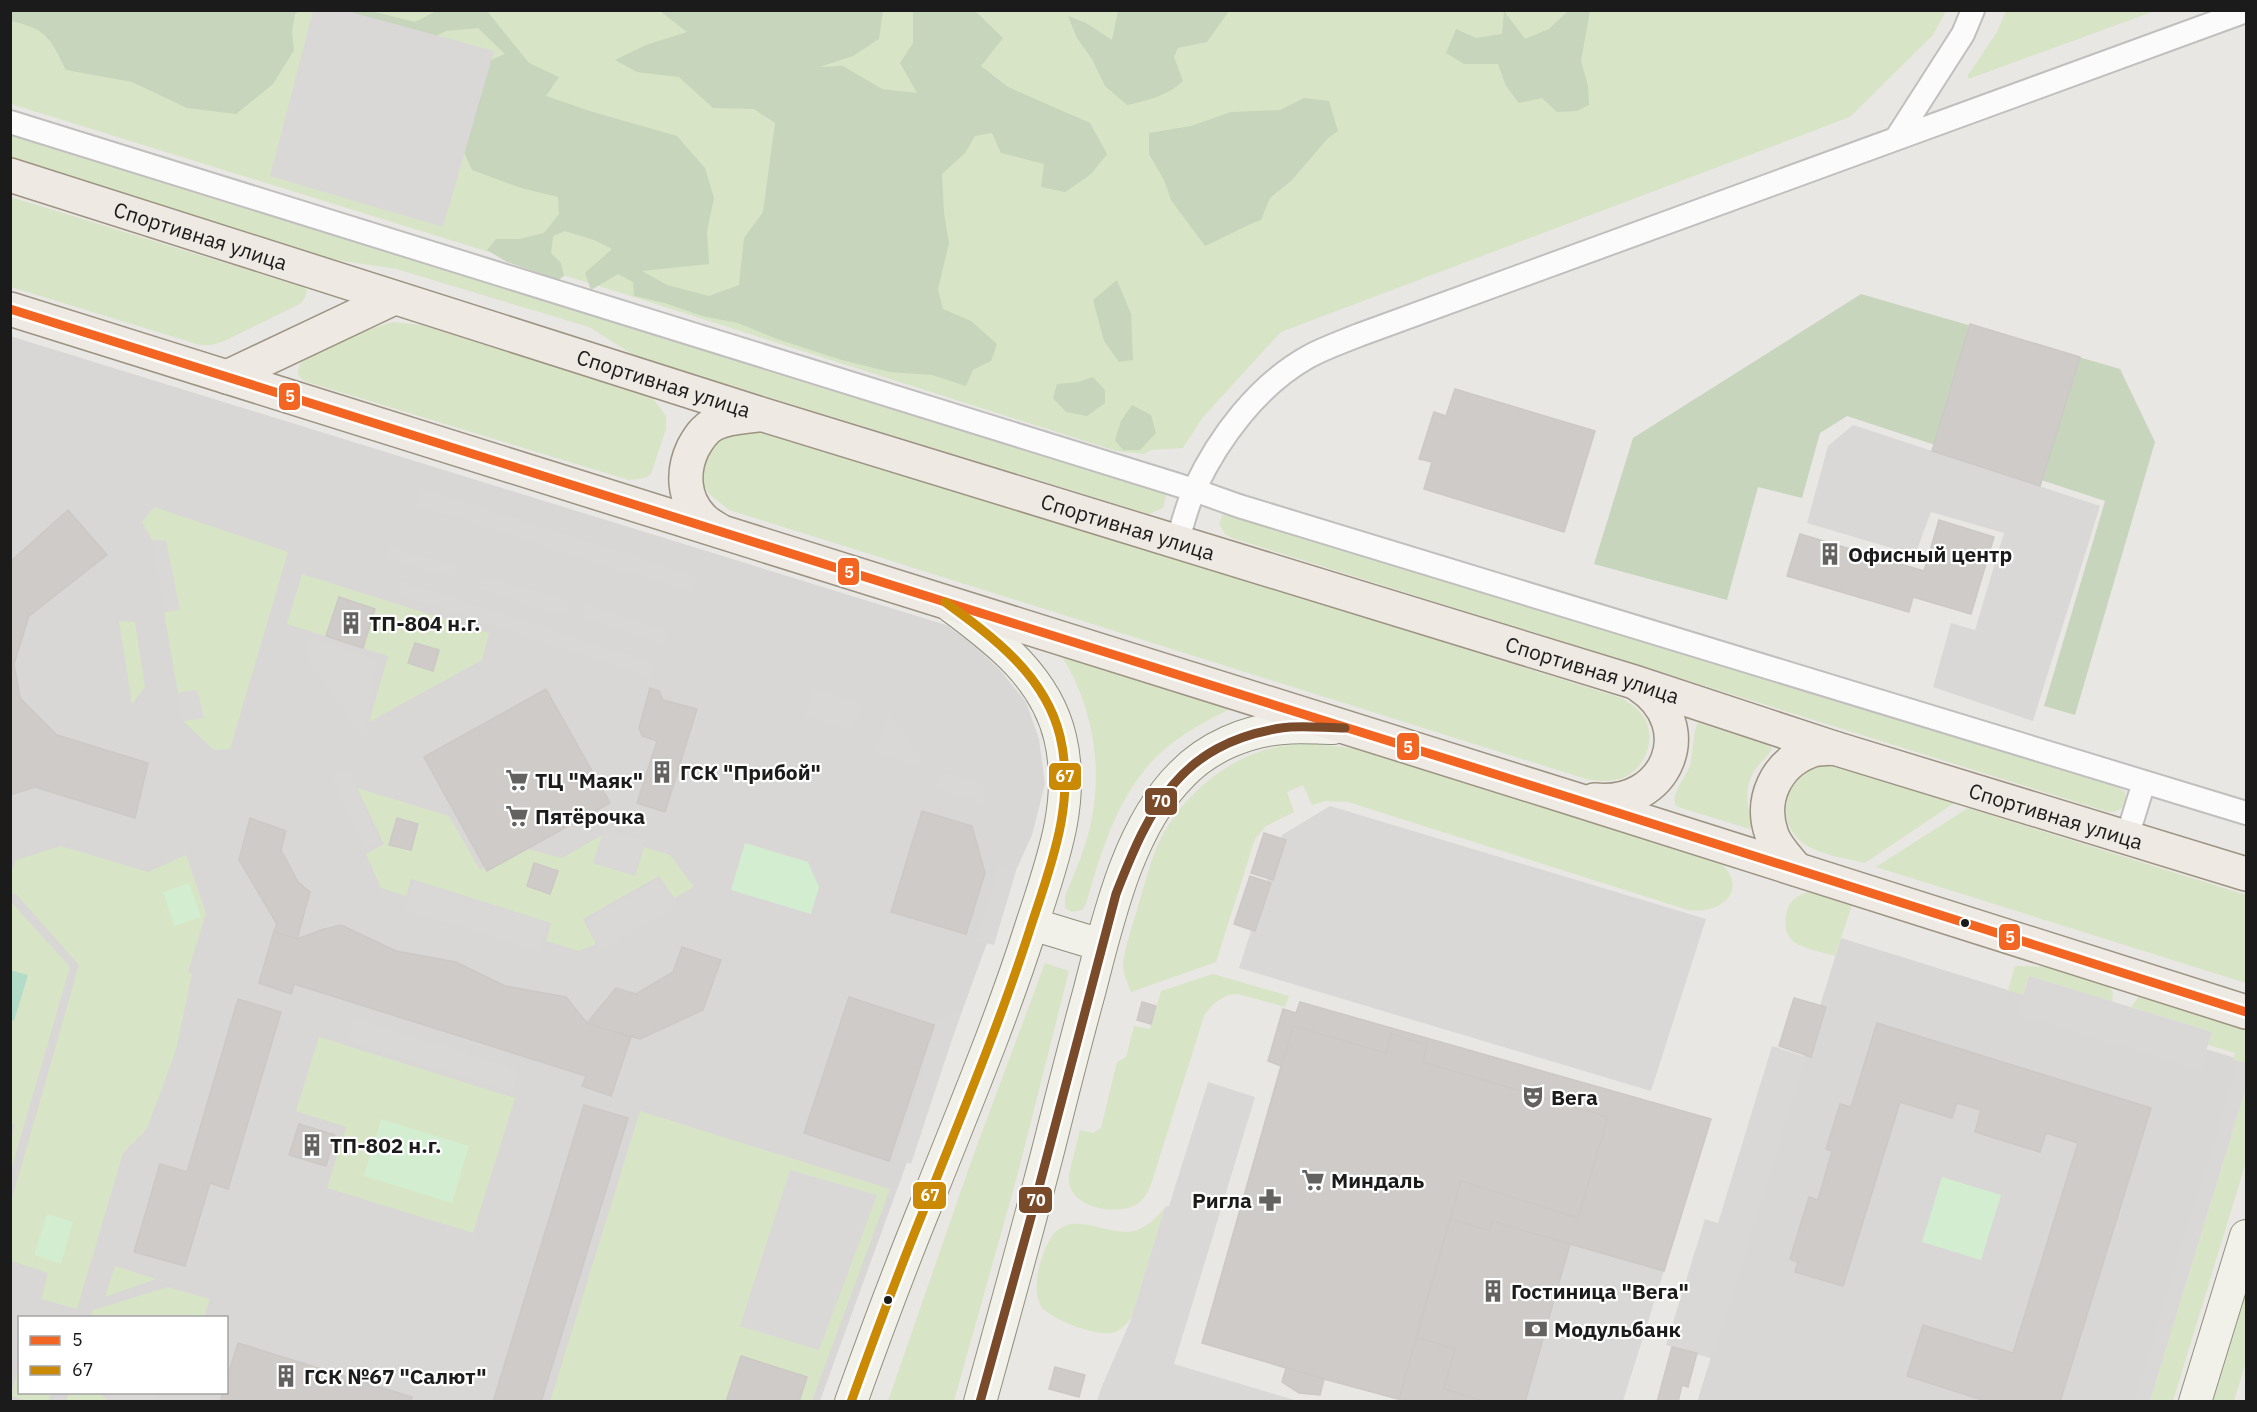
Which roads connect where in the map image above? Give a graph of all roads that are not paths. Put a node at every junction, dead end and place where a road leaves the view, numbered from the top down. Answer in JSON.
{"nodes":[{"id":1,"x":1973,"y":10,"type":"edge"},
{"id":2,"x":2247,"y":11,"type":"edge"},
{"id":3,"x":10,"y":122,"type":"edge"},
{"id":4,"x":1897,"y":137,"type":"junction"},
{"id":5,"x":10,"y":175,"type":"edge"},
{"id":6,"x":394,"y":298,"type":"junction"},
{"id":7,"x":10,"y":309,"type":"edge"},
{"id":8,"x":227,"y":377,"type":"junction"},
{"id":9,"x":764,"y":415,"type":"junction"},
{"id":10,"x":1194,"y":490,"type":"junction"},
{"id":11,"x":722,"y":532,"type":"junction"},
{"id":12,"x":1177,"y":541,"type":"junction"},
{"id":13,"x":944,"y":601,"type":"junction"},
{"id":14,"x":1634,"y":682,"type":"junction"},
{"id":15,"x":1345,"y":728,"type":"junction"},
{"id":16,"x":1834,"y":748,"type":"junction"},
{"id":17,"x":2144,"y":782,"type":"junction"},
{"id":18,"x":1568,"y":797,"type":"junction"},
{"id":19,"x":2247,"y":813,"type":"edge"},
{"id":20,"x":2127,"y":837,"type":"junction"},
{"id":21,"x":1797,"y":869,"type":"junction"},
{"id":22,"x":2247,"y":874,"type":"edge"},
{"id":23,"x":1032,"y":924,"type":"junction"},
{"id":24,"x":1101,"y":945,"type":"junction"},
{"id":25,"x":2247,"y":1012,"type":"edge"},
{"id":26,"x":2247,"y":1236,"type":"edge"},
{"id":27,"x":851,"y":1401,"type":"edge"},
{"id":28,"x":980,"y":1401,"type":"edge"},
{"id":29,"x":2195,"y":1401,"type":"edge"}],
"edges":[{"from":1,"to":4,"type":"street"},
{"from":2,"to":4,"type":"street"},
{"from":3,"to":10,"type":"street"},
{"from":4,"to":10,"type":"street"},
{"from":5,"to":6,"type":"main road","name":"Спортивная улица"},
{"from":6,"to":8,"type":"main road"},
{"from":6,"to":9,"type":"main road","name":"Спортивная улица"},
{"from":7,"to":8,"type":"main road"},
{"from":8,"to":11,"type":"main road"},
{"from":9,"to":11,"type":"main road"},
{"from":9,"to":12,"type":"main road","name":"Спортивная улица"},
{"from":10,"to":12,"type":"street"},
{"from":10,"to":17,"type":"street"},
{"from":11,"to":13,"type":"main road"},
{"from":12,"to":14,"type":"main road","name":"Спортивная улица"},
{"from":13,"to":15,"type":"main road"},
{"from":13,"to":23,"type":"main road"},
{"from":14,"to":16,"type":"main road","name":"Спортивная улица"},
{"from":14,"to":18,"type":"main road"},
{"from":15,"to":18,"type":"main road"},
{"from":15,"to":24,"type":"main road"},
{"from":16,"to":20,"type":"main road","name":"Спортивная улица"},
{"from":16,"to":21,"type":"main road"},
{"from":17,"to":19,"type":"street"},
{"from":17,"to":20,"type":"street"},
{"from":18,"to":21,"type":"main road"},
{"from":20,"to":22,"type":"main road","name":"Спортивная улица"},
{"from":21,"to":25,"type":"main road"},
{"from":23,"to":24,"type":"main road"},
{"from":23,"to":27,"type":"main road"},
{"from":24,"to":28,"type":"main road"},
{"from":26,"to":29,"type":"main road"}]}
